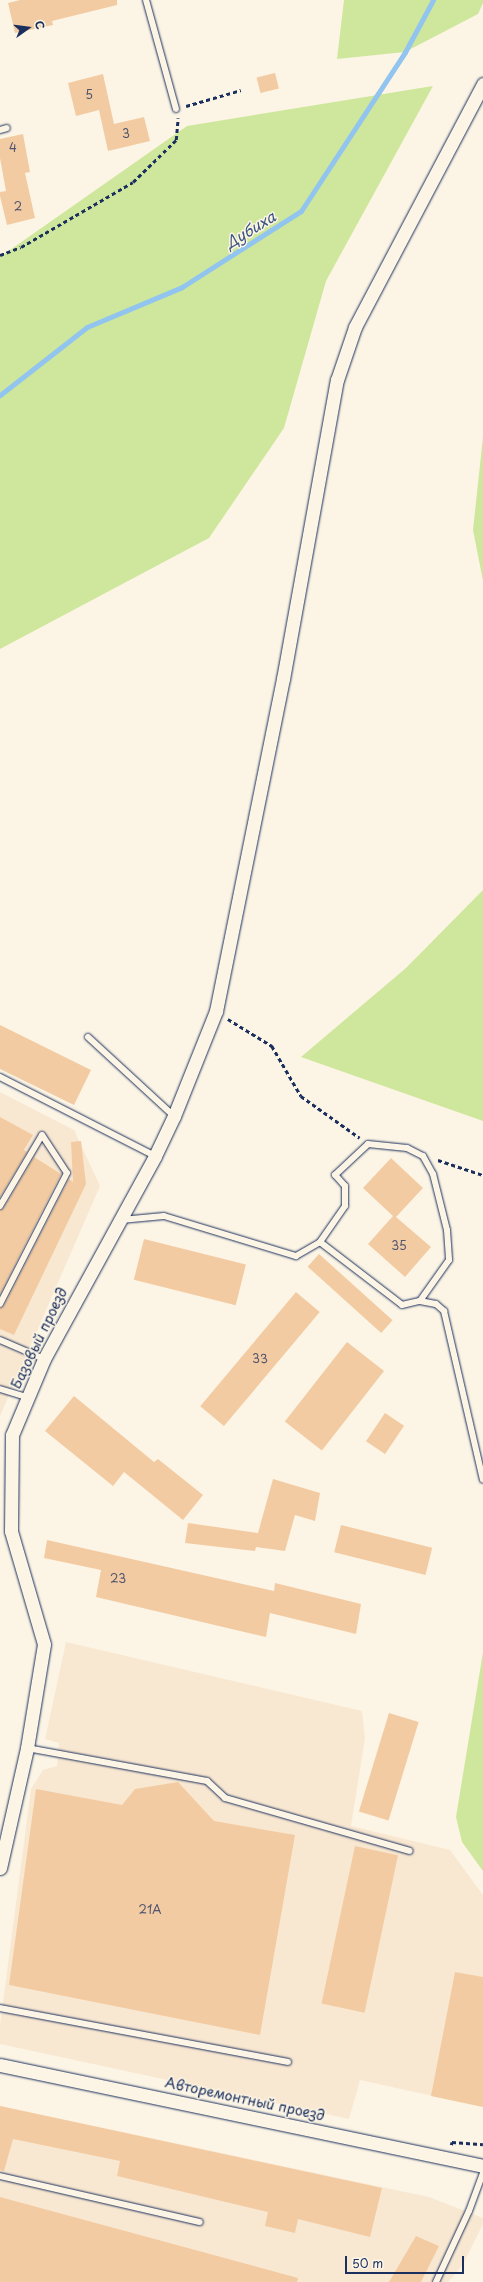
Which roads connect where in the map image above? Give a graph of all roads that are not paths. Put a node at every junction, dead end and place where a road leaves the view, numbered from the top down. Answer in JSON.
{"nodes":[{"id":1,"x":146,"y":0,"type":"edge"},
{"id":2,"x":483,"y":84,"type":"edge"},
{"id":3,"x":176,"y":109,"type":"road end"},
{"id":4,"x":7,"y":128,"type":"dead end"},
{"id":5,"x":0,"y":130,"type":"edge"},
{"id":6,"x":88,"y":1037,"type":"dead end"},
{"id":7,"x":0,"y":1077,"type":"edge"},
{"id":8,"x":174,"y":1116,"type":"junction"},
{"id":9,"x":155,"y":1156,"type":"junction"},
{"id":10,"x":0,"y":1206,"type":"edge"},
{"id":11,"x":118,"y":1220,"type":"junction"},
{"id":12,"x":320,"y":1242,"type":"junction"},
{"id":13,"x":420,"y":1301,"type":"junction"},
{"id":14,"x":0,"y":1304,"type":"edge"},
{"id":15,"x":0,"y":1340,"type":"edge"},
{"id":16,"x":44,"y":1359,"type":"junction"},
{"id":17,"x":0,"y":1389,"type":"edge"},
{"id":18,"x":27,"y":1397,"type":"junction"},
{"id":19,"x":483,"y":1480,"type":"edge"},
{"id":20,"x":27,"y":1748,"type":"junction"},
{"id":21,"x":410,"y":1851,"type":"dead end"},
{"id":22,"x":0,"y":1868,"type":"edge"},
{"id":23,"x":0,"y":2008,"type":"edge"},
{"id":24,"x":288,"y":2062,"type":"dead end"},
{"id":25,"x":0,"y":2065,"type":"edge"},
{"id":26,"x":483,"y":2166,"type":"edge"},
{"id":27,"x":483,"y":2173,"type":"edge"},
{"id":28,"x":0,"y":2176,"type":"edge"},
{"id":29,"x":200,"y":2222,"type":"dead end"},
{"id":30,"x":436,"y":2282,"type":"edge"}],
"edges":[{"from":1,"to":3,"type":"lane"},
{"from":2,"to":8,"type":"street","name":"Базовый проезд"},
{"from":4,"to":5,"type":"lane"},
{"from":6,"to":8,"type":"lane"},
{"from":7,"to":9,"type":"lane"},
{"from":8,"to":9,"type":"street","name":"Базовый проезд"},
{"from":9,"to":11,"type":"street","name":"Базовый проезд"},
{"from":10,"to":14,"type":"lane"},
{"from":11,"to":12,"type":"lane"},
{"from":11,"to":16,"type":"street","name":"Базовый проезд"},
{"from":12,"to":13,"type":"lane"},
{"from":12,"to":13,"type":"lane"},
{"from":13,"to":19,"type":"lane"},
{"from":15,"to":16,"type":"lane"},
{"from":16,"to":18,"type":"street","name":"Базовый проезд"},
{"from":17,"to":18,"type":"lane"},
{"from":18,"to":20,"type":"street","name":"Базовый проезд"},
{"from":20,"to":21,"type":"lane"},
{"from":20,"to":22,"type":"street","name":"Базовый проезд"},
{"from":23,"to":24,"type":"lane"},
{"from":25,"to":26,"type":"street","name":"Авторемонтный проезд"},
{"from":27,"to":30,"type":"lane"},
{"from":28,"to":29,"type":"lane"}]}
